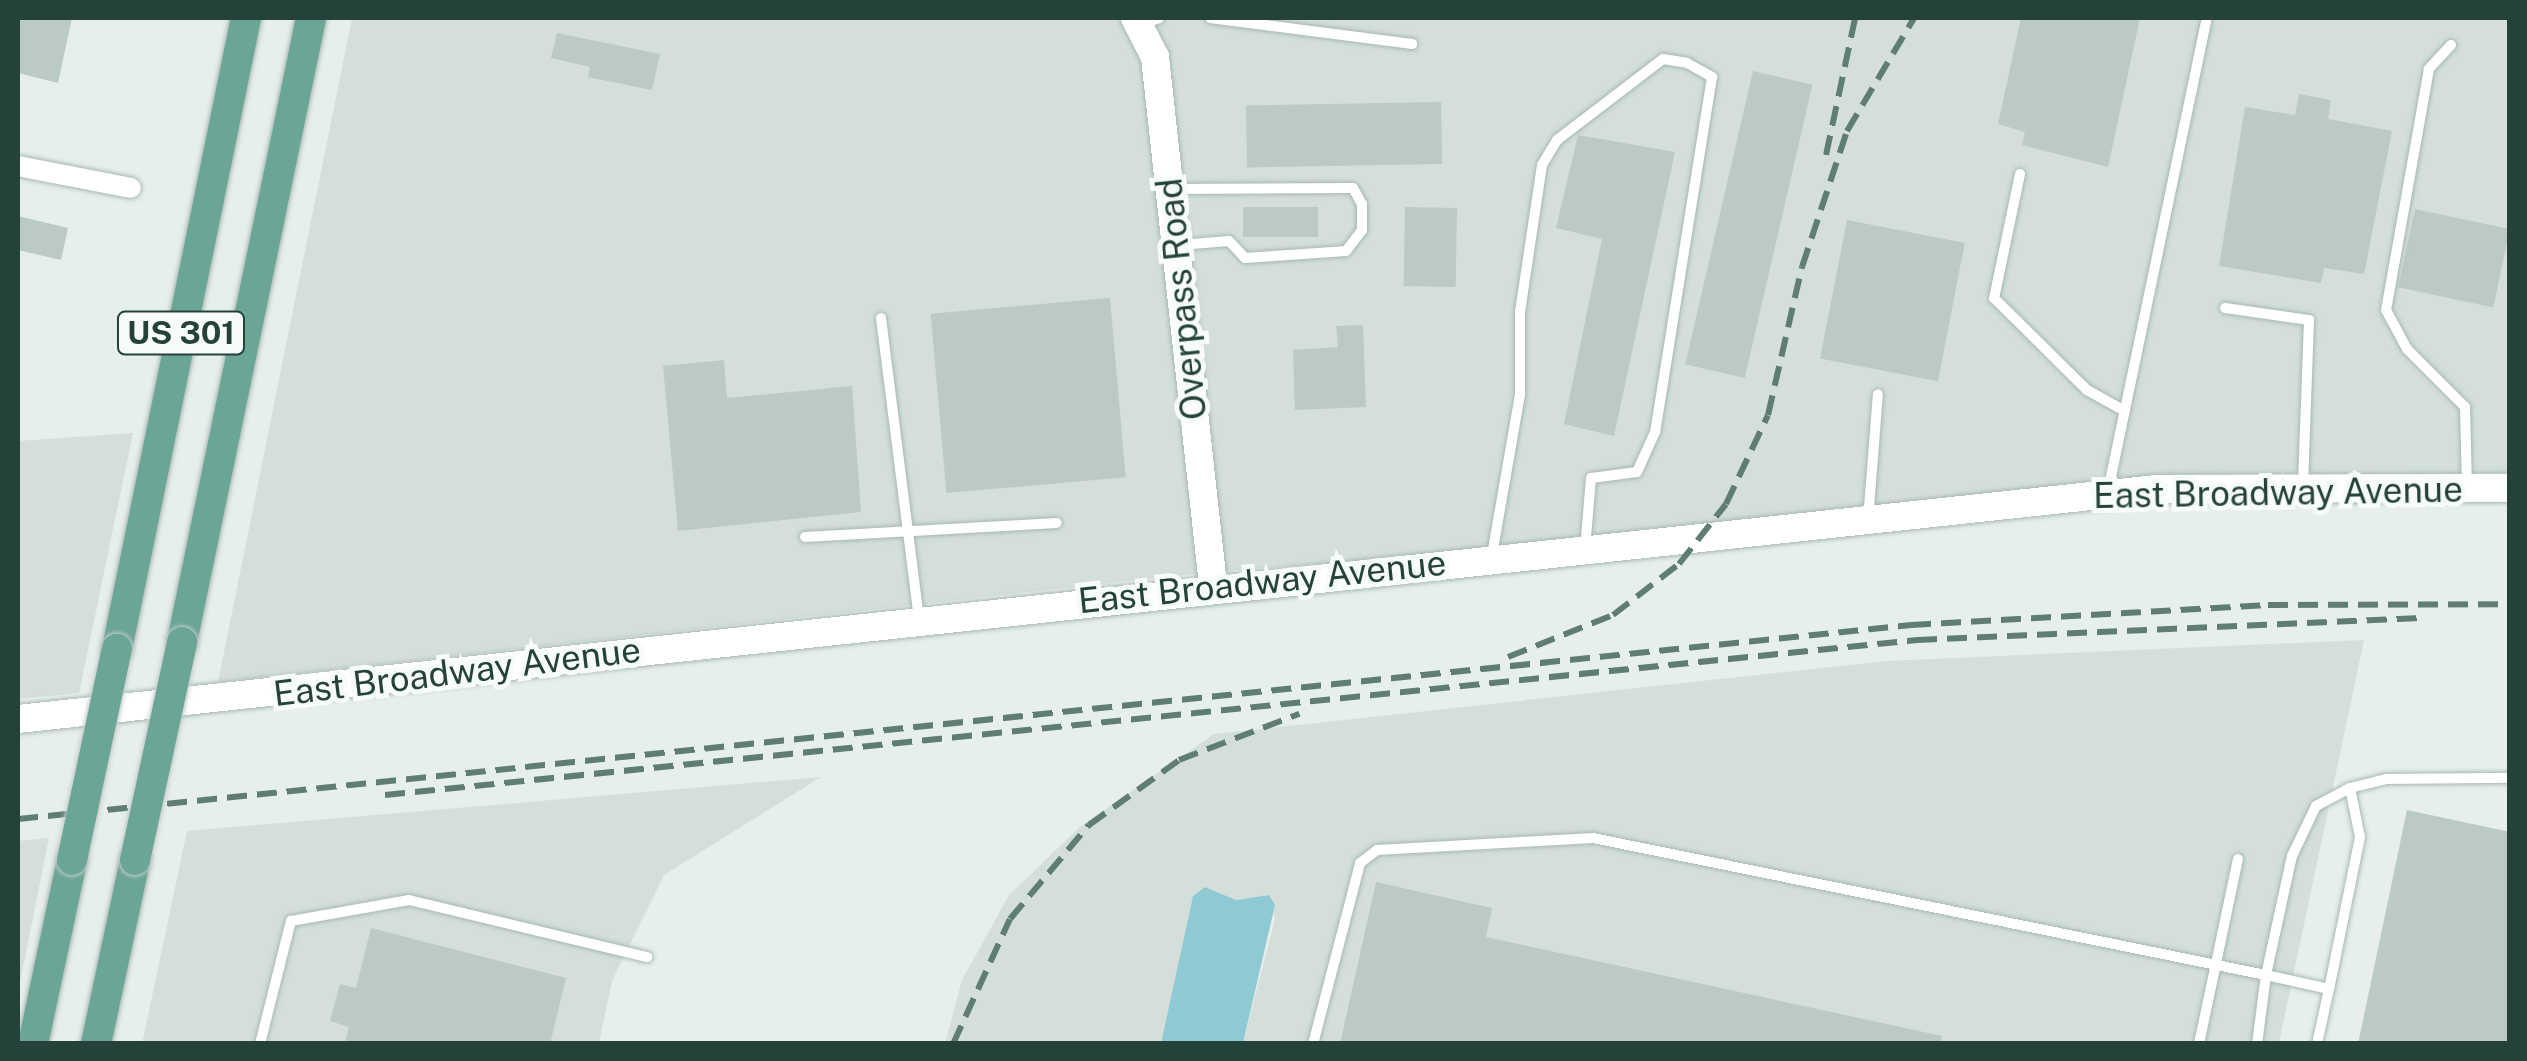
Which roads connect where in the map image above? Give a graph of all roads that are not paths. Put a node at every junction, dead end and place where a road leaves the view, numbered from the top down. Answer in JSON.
{"nodes":[{"id":1,"x":246,"y":18,"type":"edge"},
{"id":2,"x":311,"y":18,"type":"edge"},
{"id":3,"x":1210,"y":18,"type":"edge"},
{"id":4,"x":2208,"y":18,"type":"edge"},
{"id":5,"x":1145,"y":20,"type":"edge"},
{"id":6,"x":1412,"y":44,"type":"dead end"},
{"id":7,"x":2451,"y":46,"type":"dead end"},
{"id":8,"x":18,"y":166,"type":"edge"},
{"id":9,"x":2020,"y":174,"type":"dead end"},
{"id":10,"x":131,"y":188,"type":"dead end"},
{"id":11,"x":1170,"y":189,"type":"junction"},
{"id":12,"x":1176,"y":245,"type":"junction"},
{"id":13,"x":2225,"y":308,"type":"dead end"},
{"id":14,"x":881,"y":318,"type":"dead end"},
{"id":15,"x":1878,"y":394,"type":"dead end"},
{"id":16,"x":2125,"y":411,"type":"junction"},
{"id":17,"x":2303,"y":488,"type":"junction"},
{"id":18,"x":2467,"y":488,"type":"junction"},
{"id":19,"x":2510,"y":488,"type":"edge"},
{"id":20,"x":2107,"y":494,"type":"junction"},
{"id":21,"x":1868,"y":521,"type":"junction"},
{"id":22,"x":1057,"y":523,"type":"dead end"},
{"id":23,"x":909,"y":533,"type":"junction"},
{"id":24,"x":806,"y":537,"type":"dead end"},
{"id":25,"x":1585,"y":550,"type":"junction"},
{"id":26,"x":1492,"y":559,"type":"junction"},
{"id":27,"x":1213,"y":585,"type":"junction"},
{"id":28,"x":920,"y":619,"type":"junction"},
{"id":29,"x":18,"y":719,"type":"edge"},
{"id":30,"x":2510,"y":778,"type":"edge"},
{"id":31,"x":2350,"y":788,"type":"junction"},
{"id":32,"x":2238,"y":859,"type":"dead end"},
{"id":33,"x":647,"y":957,"type":"dead end"},
{"id":34,"x":2216,"y":965,"type":"junction"},
{"id":35,"x":2266,"y":975,"type":"junction"},
{"id":36,"x":2329,"y":989,"type":"junction"},
{"id":37,"x":33,"y":1044,"type":"edge"},
{"id":38,"x":96,"y":1044,"type":"edge"},
{"id":39,"x":260,"y":1044,"type":"edge"},
{"id":40,"x":1314,"y":1044,"type":"edge"},
{"id":41,"x":2199,"y":1044,"type":"edge"},
{"id":42,"x":2258,"y":1044,"type":"edge"},
{"id":43,"x":2317,"y":1044,"type":"edge"}],
"edges":[{"from":1,"to":37,"type":"main road","number":"US 301","bridge":true},
{"from":2,"to":38,"type":"main road","number":"US 301","bridge":true},
{"from":3,"to":6,"type":"lane"},
{"from":4,"to":16,"type":"lane"},
{"from":5,"to":11,"type":"main road","name":"Overpass Road"},
{"from":7,"to":18,"type":"lane"},
{"from":8,"to":10,"type":"street"},
{"from":9,"to":16,"type":"lane"},
{"from":11,"to":12,"type":"main road","name":"Overpass Road"},
{"from":11,"to":12,"type":"lane"},
{"from":12,"to":27,"type":"main road","name":"Overpass Road"},
{"from":13,"to":17,"type":"lane"},
{"from":14,"to":23,"type":"lane"},
{"from":15,"to":21,"type":"lane"},
{"from":16,"to":20,"type":"lane"},
{"from":17,"to":18,"type":"main road","name":"East Broadway Avenue"},
{"from":17,"to":20,"type":"main road","name":"East Broadway Avenue"},
{"from":18,"to":19,"type":"main road","name":"East Broadway Avenue"},
{"from":20,"to":21,"type":"main road","name":"East Broadway Avenue"},
{"from":21,"to":25,"type":"main road","name":"East Broadway Avenue"},
{"from":22,"to":23,"type":"lane"},
{"from":23,"to":24,"type":"lane"},
{"from":23,"to":28,"type":"lane"},
{"from":25,"to":26,"type":"main road","name":"East Broadway Avenue"},
{"from":25,"to":26,"type":"lane"},
{"from":26,"to":27,"type":"main road","name":"East Broadway Avenue"},
{"from":27,"to":28,"type":"main road","name":"East Broadway Avenue"},
{"from":28,"to":29,"type":"main road","name":"East Broadway Avenue"},
{"from":30,"to":31,"type":"lane"},
{"from":31,"to":35,"type":"lane"},
{"from":31,"to":36,"type":"lane"},
{"from":32,"to":34,"type":"lane"},
{"from":33,"to":39,"type":"lane"},
{"from":34,"to":35,"type":"lane"},
{"from":34,"to":40,"type":"lane"},
{"from":34,"to":41,"type":"lane"},
{"from":35,"to":36,"type":"lane"},
{"from":35,"to":42,"type":"lane"},
{"from":36,"to":43,"type":"lane"}]}
